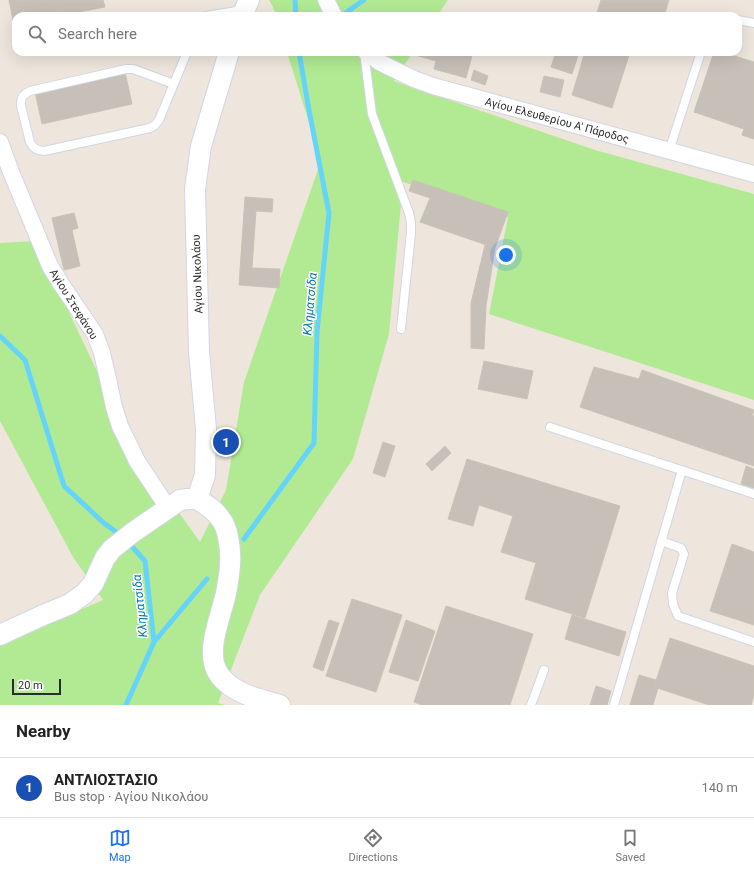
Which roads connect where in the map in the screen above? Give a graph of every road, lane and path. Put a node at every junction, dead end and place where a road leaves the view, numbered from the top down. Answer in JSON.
{"nodes":[{"id":1,"x":326,"y":0,"type":"edge"},
{"id":2,"x":245,"y":9,"type":"edge"},
{"id":3,"x":228,"y":12,"type":"edge"},
{"id":4,"x":332,"y":12,"type":"edge"},
{"id":5,"x":742,"y":21,"type":"edge"},
{"id":6,"x":754,"y":23,"type":"edge"},
{"id":7,"x":185,"y":56,"type":"edge"},
{"id":8,"x":228,"y":56,"type":"edge"},
{"id":9,"x":365,"y":56,"type":"edge"},
{"id":10,"x":371,"y":56,"type":"edge"},
{"id":11,"x":700,"y":56,"type":"edge"},
{"id":12,"x":174,"y":84,"type":"junction"},
{"id":13,"x":0,"y":142,"type":"edge"},
{"id":14,"x":669,"y":151,"type":"junction"},
{"id":15,"x":754,"y":174,"type":"edge"},
{"id":16,"x":401,"y":329,"type":"dead end"},
{"id":17,"x":550,"y":427,"type":"dead end"},
{"id":18,"x":682,"y":470,"type":"junction"},
{"id":19,"x":754,"y":494,"type":"edge"},
{"id":20,"x":197,"y":499,"type":"junction"},
{"id":21,"x":168,"y":508,"type":"junction"},
{"id":22,"x":661,"y":541,"type":"junction"},
{"id":23,"x":0,"y":635,"type":"edge"},
{"id":24,"x":754,"y":642,"type":"edge"},
{"id":25,"x":544,"y":670,"type":"dead end"},
{"id":26,"x":280,"y":705,"type":"edge"},
{"id":27,"x":531,"y":705,"type":"edge"},
{"id":28,"x":614,"y":705,"type":"edge"}],
"edges":[{"from":1,"to":4,"type":"street"},
{"from":2,"to":3,"type":"lane"},
{"from":5,"to":6,"type":"lane"},
{"from":7,"to":12,"type":"lane"},
{"from":8,"to":20,"type":"street","name":"Αγίου Νικολάου"},
{"from":9,"to":16,"type":"lane"},
{"from":10,"to":14,"type":"street","name":"Αγίου Ελευθερίου Α' Πάροδος"},
{"from":11,"to":14,"type":"lane"},
{"from":12,"to":12,"type":"lane"},
{"from":13,"to":21,"type":"street","name":"Αγίου Στεφάνου"},
{"from":14,"to":15,"type":"street","name":"Αγίου Ελευθερίου Α' Πάροδος"},
{"from":17,"to":18,"type":"lane"},
{"from":18,"to":19,"type":"lane"},
{"from":18,"to":22,"type":"lane"},
{"from":20,"to":21,"type":"street"},
{"from":20,"to":26,"type":"street"},
{"from":21,"to":23,"type":"street"},
{"from":22,"to":24,"type":"lane"},
{"from":22,"to":28,"type":"lane"},
{"from":25,"to":27,"type":"lane"}]}
